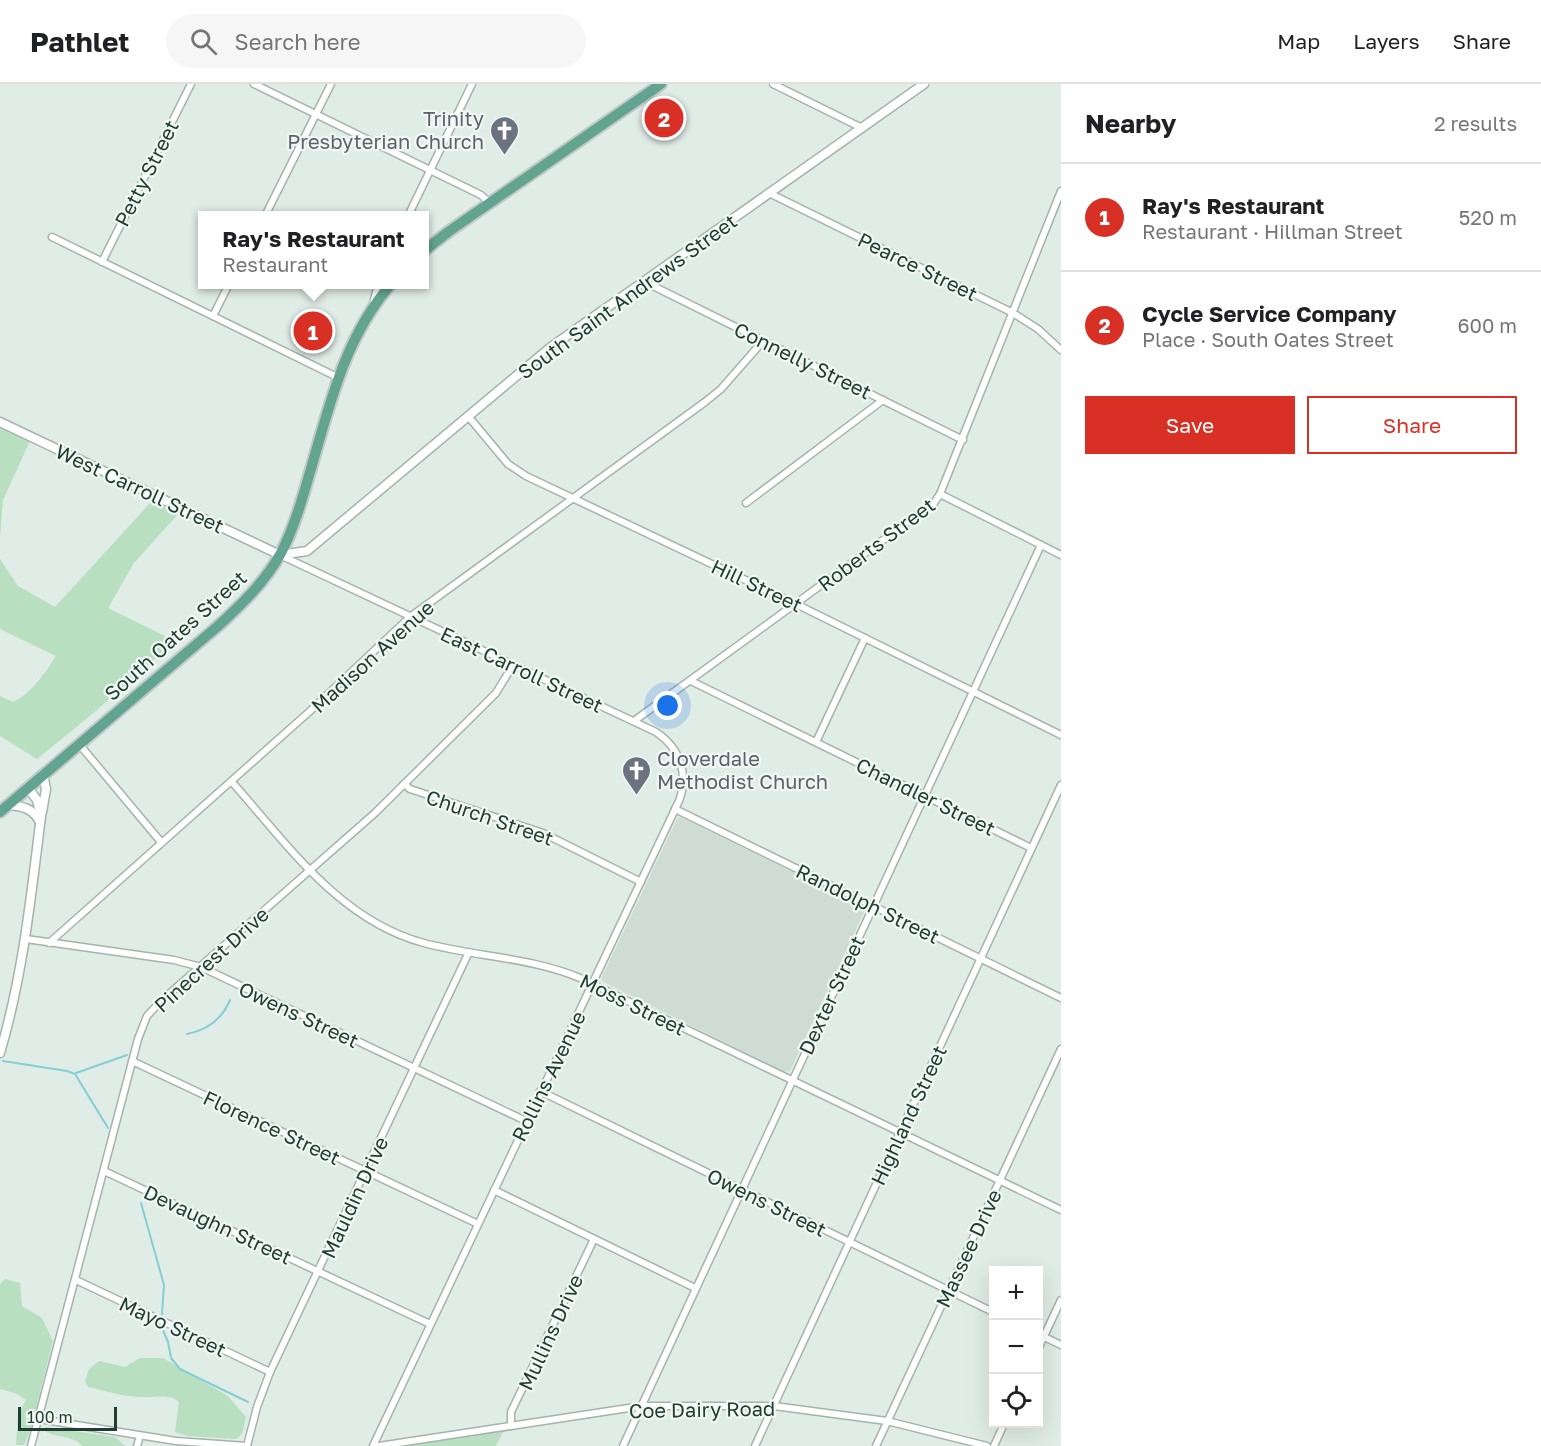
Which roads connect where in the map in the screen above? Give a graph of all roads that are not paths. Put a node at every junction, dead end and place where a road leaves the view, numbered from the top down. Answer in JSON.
{"nodes":[{"id":1,"x":191,"y":84,"type":"edge"},
{"id":2,"x":254,"y":84,"type":"edge"},
{"id":3,"x":331,"y":84,"type":"edge"},
{"id":4,"x":472,"y":84,"type":"edge"},
{"id":5,"x":661,"y":84,"type":"edge"},
{"id":6,"x":773,"y":84,"type":"edge"},
{"id":7,"x":924,"y":84,"type":"edge"},
{"id":8,"x":316,"y":114,"type":"junction"},
{"id":9,"x":862,"y":128,"type":"junction"},
{"id":10,"x":429,"y":169,"type":"junction"},
{"id":11,"x":1061,"y":191,"type":"edge"},
{"id":12,"x":769,"y":193,"type":"junction"},
{"id":13,"x":490,"y":203,"type":"junction"},
{"id":14,"x":267,"y":211,"type":"edge"},
{"id":15,"x":410,"y":211,"type":"edge"},
{"id":16,"x":52,"y":237,"type":"dead end"},
{"id":17,"x":429,"y":247,"type":"edge"},
{"id":18,"x":102,"y":261,"type":"junction"},
{"id":19,"x":643,"y":281,"type":"junction"},
{"id":20,"x":227,"y":289,"type":"edge"},
{"id":21,"x":377,"y":289,"type":"edge"},
{"id":22,"x":387,"y":289,"type":"edge"},
{"id":23,"x":372,"y":306,"type":"junction"},
{"id":24,"x":1013,"y":313,"type":"junction"},
{"id":25,"x":213,"y":316,"type":"junction"},
{"id":26,"x":763,"y":341,"type":"junction"},
{"id":27,"x":1061,"y":350,"type":"edge"},
{"id":28,"x":339,"y":378,"type":"junction"},
{"id":29,"x":883,"y":400,"type":"junction"},
{"id":30,"x":468,"y":416,"type":"junction"},
{"id":31,"x":0,"y":422,"type":"edge"},
{"id":32,"x":963,"y":440,"type":"junction"},
{"id":33,"x":940,"y":494,"type":"junction"},
{"id":34,"x":573,"y":498,"type":"junction"},
{"id":35,"x":746,"y":503,"type":"dead end"},
{"id":36,"x":1041,"y":545,"type":"junction"},
{"id":37,"x":280,"y":555,"type":"junction"},
{"id":38,"x":1061,"y":555,"type":"edge"},
{"id":39,"x":796,"y":604,"type":"junction"},
{"id":40,"x":410,"y":617,"type":"junction"},
{"id":41,"x":865,"y":638,"type":"junction"},
{"id":42,"x":513,"y":665,"type":"junction"},
{"id":43,"x":691,"y":681,"type":"junction"},
{"id":44,"x":973,"y":691,"type":"junction"},
{"id":45,"x":634,"y":721,"type":"junction"},
{"id":46,"x":1061,"y":735,"type":"edge"},
{"id":47,"x":816,"y":742,"type":"junction"},
{"id":48,"x":79,"y":744,"type":"junction"},
{"id":49,"x":43,"y":774,"type":"junction"},
{"id":50,"x":232,"y":782,"type":"junction"},
{"id":51,"x":404,"y":784,"type":"junction"},
{"id":52,"x":1061,"y":784,"type":"edge"},
{"id":53,"x":28,"y":788,"type":"junction"},
{"id":54,"x":923,"y":795,"type":"junction"},
{"id":55,"x":4,"y":809,"type":"edge"},
{"id":56,"x":675,"y":809,"type":"junction"},
{"id":57,"x":41,"y":819,"type":"junction"},
{"id":58,"x":161,"y":842,"type":"junction"},
{"id":59,"x":1031,"y":848,"type":"junction"},
{"id":60,"x":311,"y":871,"type":"junction"},
{"id":61,"x":641,"y":882,"type":"junction"},
{"id":62,"x":872,"y":905,"type":"junction"},
{"id":63,"x":26,"y":939,"type":"junction"},
{"id":64,"x":49,"y":943,"type":"junction"},
{"id":65,"x":470,"y":952,"type":"junction"},
{"id":66,"x":980,"y":958,"type":"junction"},
{"id":67,"x":201,"y":967,"type":"junction"},
{"id":68,"x":592,"y":984,"type":"junction"},
{"id":69,"x":1061,"y":998,"type":"edge"},
{"id":70,"x":1061,"y":1049,"type":"edge"},
{"id":71,"x":0,"y":1053,"type":"edge"},
{"id":72,"x":132,"y":1061,"type":"junction"},
{"id":73,"x":415,"y":1068,"type":"junction"},
{"id":74,"x":791,"y":1082,"type":"junction"},
{"id":75,"x":540,"y":1091,"type":"junction"},
{"id":76,"x":526,"y":1121,"type":"junction"},
{"id":77,"x":900,"y":1133,"type":"junction"},
{"id":78,"x":104,"y":1171,"type":"junction"},
{"id":79,"x":366,"y":1172,"type":"junction"},
{"id":80,"x":999,"y":1181,"type":"junction"},
{"id":81,"x":741,"y":1189,"type":"junction"},
{"id":82,"x":494,"y":1190,"type":"junction"},
{"id":83,"x":1061,"y":1210,"type":"edge"},
{"id":84,"x":478,"y":1224,"type":"junction"},
{"id":85,"x":594,"y":1239,"type":"junction"},
{"id":86,"x":850,"y":1242,"type":"junction"},
{"id":87,"x":319,"y":1272,"type":"junction"},
{"id":88,"x":76,"y":1280,"type":"junction"},
{"id":89,"x":695,"y":1288,"type":"junction"},
{"id":90,"x":949,"y":1290,"type":"junction"},
{"id":91,"x":1061,"y":1300,"type":"edge"},
{"id":92,"x":989,"y":1310,"type":"edge"},
{"id":93,"x":430,"y":1324,"type":"junction"},
{"id":94,"x":1043,"y":1332,"type":"edge"},
{"id":95,"x":1043,"y":1336,"type":"edge"},
{"id":96,"x":1061,"y":1345,"type":"edge"},
{"id":97,"x":270,"y":1372,"type":"junction"},
{"id":98,"x":642,"y":1406,"type":"junction"},
{"id":99,"x":774,"y":1406,"type":"junction"},
{"id":100,"x":39,"y":1419,"type":"junction"},
{"id":101,"x":887,"y":1421,"type":"junction"},
{"id":102,"x":511,"y":1426,"type":"junction"},
{"id":103,"x":1002,"y":1428,"type":"edge"},
{"id":104,"x":140,"y":1436,"type":"junction"},
{"id":105,"x":31,"y":1446,"type":"edge"},
{"id":106,"x":137,"y":1446,"type":"edge"},
{"id":107,"x":247,"y":1446,"type":"edge"},
{"id":108,"x":373,"y":1446,"type":"edge"},
{"id":109,"x":379,"y":1446,"type":"edge"},
{"id":110,"x":623,"y":1446,"type":"edge"},
{"id":111,"x":755,"y":1446,"type":"edge"},
{"id":112,"x":876,"y":1446,"type":"edge"},
{"id":113,"x":987,"y":1446,"type":"edge"},
{"id":114,"x":994,"y":1446,"type":"edge"}],
"edges":[{"from":1,"to":18,"type":"street","name":"Petty Street"},
{"from":2,"to":8,"type":"street"},
{"from":3,"to":8,"type":"street"},
{"from":4,"to":10,"type":"street"},
{"from":5,"to":13,"type":"main road"},
{"from":6,"to":9,"type":"street"},
{"from":7,"to":9,"type":"street","name":"South Saint Andrews Street"},
{"from":8,"to":10,"type":"street"},
{"from":8,"to":14,"type":"street"},
{"from":9,"to":12,"type":"street","name":"South Saint Andrews Street"},
{"from":10,"to":13,"type":"street"},
{"from":10,"to":15,"type":"street"},
{"from":11,"to":24,"type":"street","name":"Roberts Street"},
{"from":12,"to":19,"type":"street","name":"South Saint Andrews Street"},
{"from":12,"to":24,"type":"street","name":"Pearce Street"},
{"from":13,"to":17,"type":"main road"},
{"from":16,"to":18,"type":"street"},
{"from":18,"to":25,"type":"street"},
{"from":19,"to":26,"type":"street","name":"Connelly Street"},
{"from":19,"to":30,"type":"street","name":"South Saint Andrews Street"},
{"from":20,"to":25,"type":"street"},
{"from":21,"to":23,"type":"street"},
{"from":22,"to":23,"type":"main road","name":"South Oates Street"},
{"from":23,"to":28,"type":"main road","name":"South Oates Street"},
{"from":24,"to":27,"type":"street","name":"Pearce Street"},
{"from":24,"to":32,"type":"street","name":"Roberts Street"},
{"from":25,"to":28,"type":"street"},
{"from":26,"to":29,"type":"street","name":"Connelly Street"},
{"from":26,"to":34,"type":"street","name":"Madison Avenue"},
{"from":28,"to":37,"type":"main road","name":"South Oates Street"},
{"from":29,"to":32,"type":"street","name":"Connelly Street"},
{"from":29,"to":35,"type":"street"},
{"from":30,"to":34,"type":"street","name":"Hill Street"},
{"from":30,"to":37,"type":"street","name":"South Saint Andrews Street"},
{"from":31,"to":37,"type":"street","name":"West Carroll Street"},
{"from":32,"to":33,"type":"street","name":"Roberts Street"},
{"from":33,"to":36,"type":"street"},
{"from":33,"to":39,"type":"street","name":"Roberts Street"},
{"from":34,"to":39,"type":"street","name":"Hill Street"},
{"from":34,"to":40,"type":"street","name":"Madison Avenue"},
{"from":36,"to":38,"type":"street"},
{"from":36,"to":44,"type":"street","name":"Dexter Street"},
{"from":37,"to":40,"type":"street","name":"East Carroll Street"},
{"from":37,"to":48,"type":"main road","name":"South Oates Street"},
{"from":39,"to":41,"type":"street","name":"Hill Street"},
{"from":39,"to":43,"type":"street","name":"Roberts Street"},
{"from":40,"to":42,"type":"street","name":"East Carroll Street"},
{"from":40,"to":50,"type":"street","name":"Madison Avenue"},
{"from":41,"to":44,"type":"street","name":"Hill Street"},
{"from":41,"to":47,"type":"street"},
{"from":42,"to":45,"type":"street","name":"East Carroll Street"},
{"from":42,"to":51,"type":"street","name":"Pinecrest Drive"},
{"from":43,"to":45,"type":"street","name":"Roberts Street"},
{"from":43,"to":47,"type":"street","name":"Chandler Street"},
{"from":44,"to":46,"type":"street","name":"Hill Street"},
{"from":44,"to":54,"type":"street","name":"Dexter Street"},
{"from":45,"to":56,"type":"street","name":"Rollins Avenue"},
{"from":47,"to":54,"type":"street","name":"Chandler Street"},
{"from":48,"to":49,"type":"main road","name":"South Oates Street"},
{"from":48,"to":58,"type":"street"},
{"from":49,"to":53,"type":"main road","name":"South Oates Street"},
{"from":49,"to":57,"type":"street"},
{"from":50,"to":58,"type":"street","name":"Madison Avenue"},
{"from":50,"to":60,"type":"street","name":"Moss Street"},
{"from":51,"to":60,"type":"street","name":"Pinecrest Drive"},
{"from":51,"to":61,"type":"street","name":"Church Street"},
{"from":52,"to":59,"type":"street","name":"Highland Street"},
{"from":53,"to":55,"type":"main road","name":"South Oates Street"},
{"from":53,"to":57,"type":"street"},
{"from":54,"to":59,"type":"street","name":"Chandler Street"},
{"from":54,"to":62,"type":"street","name":"Dexter Street"},
{"from":55,"to":57,"type":"street"},
{"from":56,"to":61,"type":"street","name":"Rollins Avenue"},
{"from":56,"to":62,"type":"street","name":"Randolph Street"},
{"from":57,"to":63,"type":"street"},
{"from":58,"to":64,"type":"street","name":"Madison Avenue"},
{"from":59,"to":66,"type":"street","name":"Highland Street"},
{"from":60,"to":65,"type":"street","name":"Moss Street"},
{"from":60,"to":67,"type":"street","name":"Pinecrest Drive"},
{"from":61,"to":68,"type":"street","name":"Rollins Avenue"},
{"from":62,"to":66,"type":"street","name":"Randolph Street"},
{"from":62,"to":74,"type":"street","name":"Dexter Street"},
{"from":63,"to":64,"type":"street","name":"Owens Street"},
{"from":63,"to":71,"type":"street"},
{"from":64,"to":67,"type":"street","name":"Owens Street"},
{"from":65,"to":68,"type":"street","name":"Moss Street"},
{"from":65,"to":73,"type":"street","name":"Mauldin Drive"},
{"from":66,"to":69,"type":"street","name":"Randolph Street"},
{"from":66,"to":77,"type":"street","name":"Highland Street"},
{"from":67,"to":72,"type":"street","name":"Pinecrest Drive"},
{"from":67,"to":73,"type":"street","name":"Owens Street"},
{"from":68,"to":74,"type":"street","name":"Moss Street"},
{"from":68,"to":75,"type":"street","name":"Rollins Avenue"},
{"from":70,"to":80,"type":"street","name":"Massee Drive"},
{"from":72,"to":78,"type":"street","name":"Pinecrest Drive"},
{"from":72,"to":79,"type":"street","name":"Florence Street"},
{"from":73,"to":76,"type":"street","name":"Owens Street"},
{"from":73,"to":79,"type":"street","name":"Mauldin Drive"},
{"from":74,"to":77,"type":"street","name":"Moss Street"},
{"from":74,"to":81,"type":"street","name":"Dexter Street"},
{"from":75,"to":76,"type":"street","name":"Rollins Avenue"},
{"from":75,"to":81,"type":"street","name":"Owens Street"},
{"from":76,"to":82,"type":"street","name":"Rollins Avenue"},
{"from":77,"to":80,"type":"street","name":"Moss Street"},
{"from":77,"to":86,"type":"street","name":"Highland Street"},
{"from":78,"to":87,"type":"street","name":"Devaughn Street"},
{"from":78,"to":88,"type":"street","name":"Pinecrest Drive"},
{"from":79,"to":84,"type":"street","name":"Florence Street"},
{"from":79,"to":87,"type":"street","name":"Mauldin Drive"},
{"from":80,"to":83,"type":"street","name":"Moss Street"},
{"from":80,"to":90,"type":"street","name":"Massee Drive"},
{"from":81,"to":86,"type":"street","name":"Owens Street"},
{"from":81,"to":89,"type":"street","name":"Dexter Street"},
{"from":82,"to":84,"type":"street","name":"Rollins Avenue"},
{"from":82,"to":85,"type":"street"},
{"from":84,"to":93,"type":"street","name":"Rollins Avenue"},
{"from":85,"to":89,"type":"street"},
{"from":85,"to":102,"type":"street","name":"Mullins Drive"},
{"from":86,"to":90,"type":"street","name":"Owens Street"},
{"from":86,"to":99,"type":"street","name":"Highland Street"},
{"from":87,"to":93,"type":"street","name":"Devaughn Street"},
{"from":87,"to":97,"type":"street","name":"Mauldin Drive"},
{"from":88,"to":97,"type":"street","name":"Mayo Street"},
{"from":88,"to":100,"type":"street","name":"Pinecrest Drive"},
{"from":89,"to":98,"type":"street","name":"Dexter Street"},
{"from":90,"to":92,"type":"street","name":"Owens Street"},
{"from":90,"to":101,"type":"street","name":"Massee Drive"},
{"from":91,"to":94,"type":"street"},
{"from":93,"to":108,"type":"street","name":"Rollins Avenue"},
{"from":95,"to":96,"type":"street"},
{"from":97,"to":107,"type":"street","name":"Mauldin Drive"},
{"from":98,"to":99,"type":"street","name":"Coe Dairy Road"},
{"from":98,"to":102,"type":"street","name":"Coe Dairy Road"},
{"from":98,"to":110,"type":"street","name":"Dexter Street"},
{"from":99,"to":101,"type":"street","name":"Coe Dairy Road"},
{"from":99,"to":111,"type":"street","name":"Highland Street"},
{"from":100,"to":104,"type":"street"},
{"from":100,"to":105,"type":"street","name":"Pinecrest Drive"},
{"from":101,"to":112,"type":"street","name":"Massee Drive"},
{"from":101,"to":113,"type":"street","name":"Coe Dairy Road"},
{"from":102,"to":109,"type":"street","name":"Coe Dairy Road"},
{"from":103,"to":114,"type":"street"},
{"from":104,"to":106,"type":"street"},
{"from":104,"to":107,"type":"street"}]}
